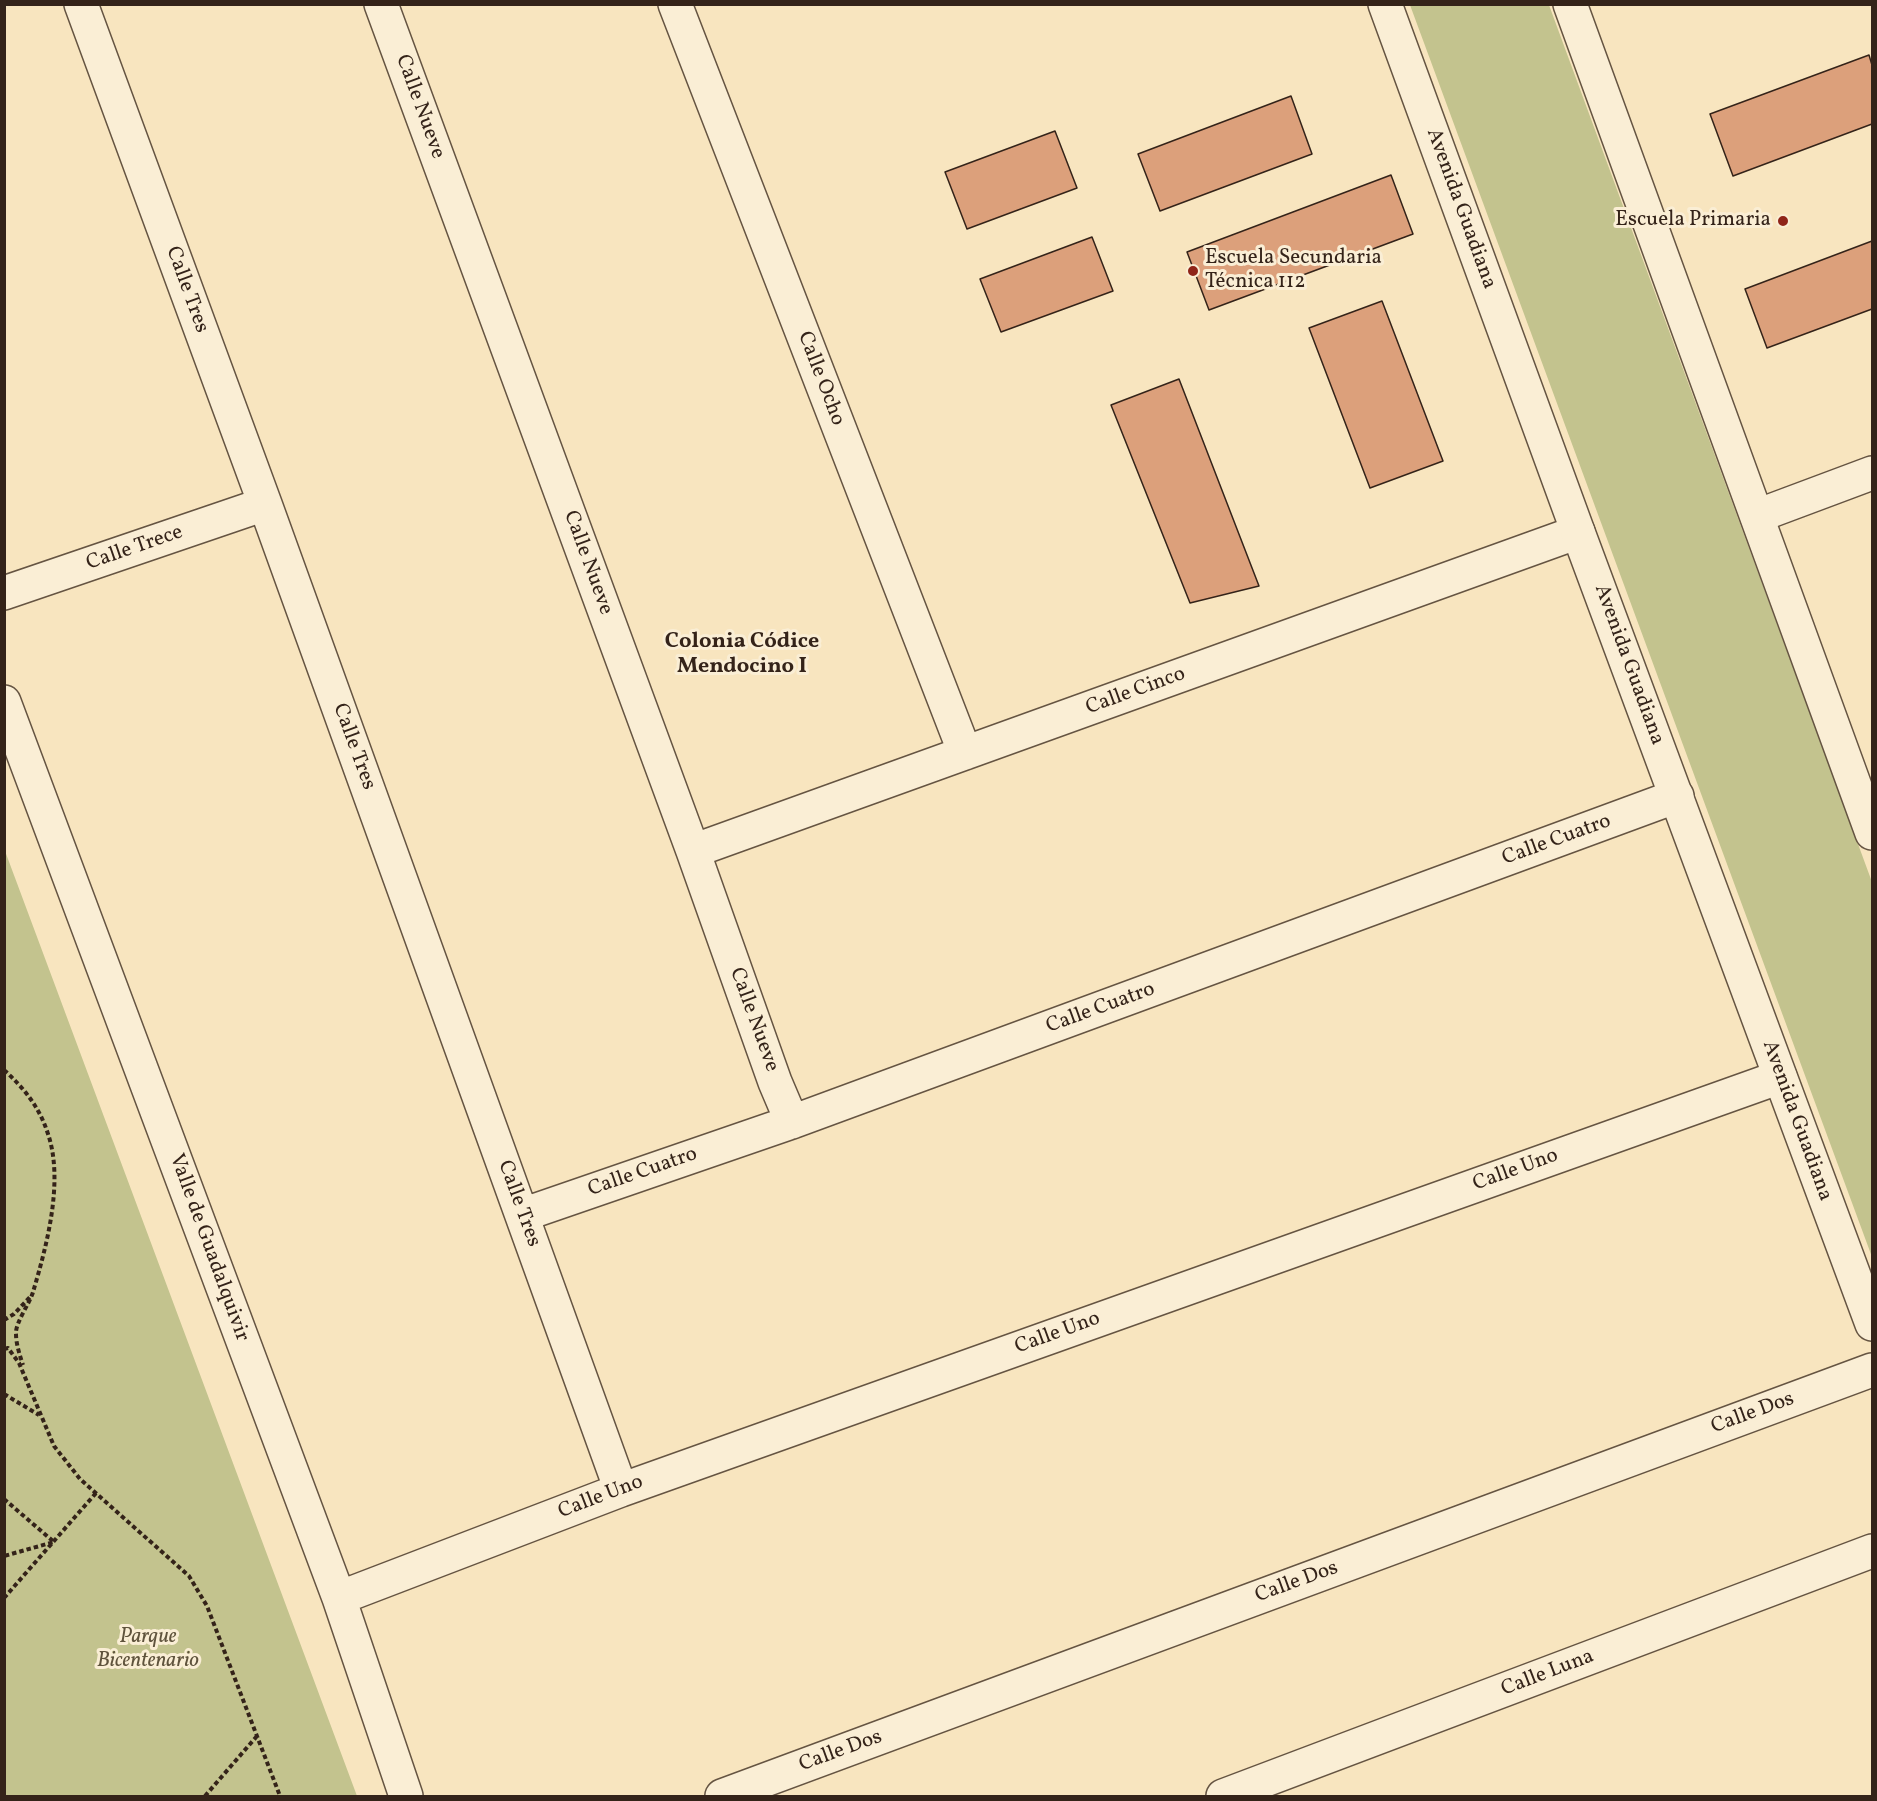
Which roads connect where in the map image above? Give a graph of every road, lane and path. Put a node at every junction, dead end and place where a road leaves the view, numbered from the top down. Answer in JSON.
{"nodes":[{"id":1,"x":81,"y":4,"type":"edge"},
{"id":2,"x":381,"y":4,"type":"edge"},
{"id":3,"x":675,"y":4,"type":"edge"},
{"id":4,"x":1385,"y":4,"type":"edge"},
{"id":5,"x":1570,"y":4,"type":"edge"},
{"id":6,"x":1872,"y":473,"type":"edge"},
{"id":7,"x":265,"y":504,"type":"junction"},
{"id":8,"x":1757,"y":516,"type":"junction"},
{"id":9,"x":1578,"y":532,"type":"junction"},
{"id":10,"x":4,"y":593,"type":"edge"},
{"id":11,"x":4,"y":702,"type":"edge"},
{"id":12,"x":965,"y":753,"type":"junction"},
{"id":13,"x":1863,"y":782,"type":"edge"},
{"id":14,"x":1677,"y":796,"type":"junction"},
{"id":15,"x":1872,"y":833,"type":"edge"},
{"id":16,"x":693,"y":851,"type":"junction"},
{"id":17,"x":4,"y":1070,"type":"edge"},
{"id":18,"x":1779,"y":1077,"type":"junction"},
{"id":19,"x":792,"y":1122,"type":"junction"},
{"id":20,"x":522,"y":1215,"type":"junction"},
{"id":21,"x":33,"y":1294,"type":"junction"},
{"id":22,"x":4,"y":1320,"type":"edge"},
{"id":23,"x":1872,"y":1324,"type":"edge"},
{"id":24,"x":4,"y":1349,"type":"edge"},
{"id":25,"x":1872,"y":1370,"type":"edge"},
{"id":26,"x":25,"y":1375,"type":"junction"},
{"id":27,"x":4,"y":1394,"type":"edge"},
{"id":28,"x":40,"y":1415,"type":"junction"},
{"id":29,"x":621,"y":1490,"type":"junction"},
{"id":30,"x":96,"y":1493,"type":"junction"},
{"id":31,"x":4,"y":1499,"type":"edge"},
{"id":32,"x":54,"y":1542,"type":"junction"},
{"id":33,"x":1872,"y":1551,"type":"edge"},
{"id":34,"x":4,"y":1556,"type":"edge"},
{"id":35,"x":4,"y":1598,"type":"edge"},
{"id":36,"x":339,"y":1598,"type":"junction"},
{"id":37,"x":257,"y":1736,"type":"junction"},
{"id":38,"x":205,"y":1797,"type":"edge"},
{"id":39,"x":280,"y":1797,"type":"edge"},
{"id":40,"x":406,"y":1797,"type":"edge"},
{"id":41,"x":722,"y":1797,"type":"edge"},
{"id":42,"x":1223,"y":1797,"type":"edge"}],
"edges":[{"from":1,"to":7,"type":"street","name":"Calle Tres"},
{"from":2,"to":16,"type":"street","name":"Calle Nueve"},
{"from":3,"to":12,"type":"street","name":"Calle Ocho"},
{"from":4,"to":9,"type":"street","name":"Avenida Guadiana"},
{"from":5,"to":8,"type":"street"},
{"from":6,"to":8,"type":"street"},
{"from":7,"to":10,"type":"street","name":"Calle Trece"},
{"from":7,"to":20,"type":"street","name":"Calle Tres"},
{"from":8,"to":13,"type":"street"},
{"from":9,"to":12,"type":"street","name":"Calle Cinco"},
{"from":9,"to":14,"type":"street","name":"Avenida Guadiana"},
{"from":11,"to":36,"type":"street","name":"Valle de Guadalquivir"},
{"from":12,"to":16,"type":"street","name":"Calle Cinco"},
{"from":13,"to":15,"type":"street"},
{"from":14,"to":18,"type":"street","name":"Avenida Guadiana"},
{"from":14,"to":19,"type":"street","name":"Calle Cuatro"},
{"from":16,"to":19,"type":"street","name":"Calle Nueve"},
{"from":17,"to":21,"type":"path"},
{"from":18,"to":23,"type":"street","name":"Avenida Guadiana"},
{"from":18,"to":29,"type":"street","name":"Calle Uno"},
{"from":19,"to":20,"type":"street","name":"Calle Cuatro"},
{"from":20,"to":29,"type":"street","name":"Calle Tres"},
{"from":21,"to":22,"type":"path"},
{"from":21,"to":26,"type":"path"},
{"from":24,"to":26,"type":"path"},
{"from":25,"to":41,"type":"street","name":"Calle Dos"},
{"from":26,"to":28,"type":"path"},
{"from":27,"to":28,"type":"path"},
{"from":28,"to":30,"type":"path"},
{"from":29,"to":36,"type":"street","name":"Calle Uno"},
{"from":30,"to":32,"type":"path"},
{"from":30,"to":37,"type":"path"},
{"from":31,"to":32,"type":"path"},
{"from":32,"to":34,"type":"path"},
{"from":32,"to":35,"type":"path"},
{"from":33,"to":42,"type":"street","name":"Calle Luna"},
{"from":36,"to":40,"type":"street","name":"Valle de Guadalquivir"},
{"from":37,"to":38,"type":"path"},
{"from":37,"to":39,"type":"path"}]}
